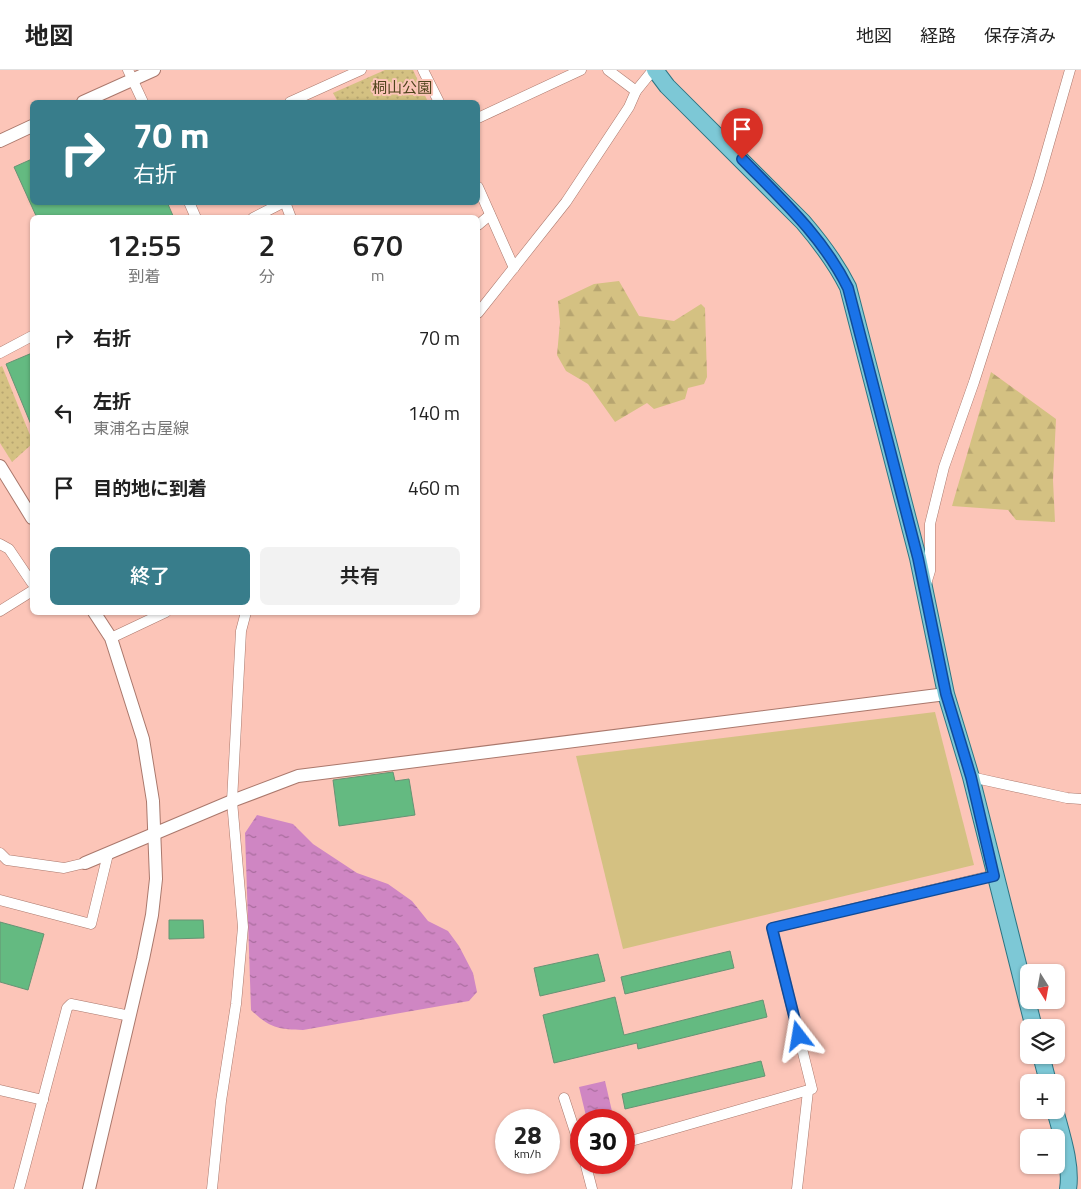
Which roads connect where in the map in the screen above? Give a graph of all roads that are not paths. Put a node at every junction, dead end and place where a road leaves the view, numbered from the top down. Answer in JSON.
{"nodes":[{"id":1,"x":154,"y":70,"type":"edge"},
{"id":2,"x":361,"y":70,"type":"edge"},
{"id":3,"x":424,"y":70,"type":"edge"},
{"id":4,"x":581,"y":70,"type":"edge"},
{"id":5,"x":608,"y":70,"type":"edge"},
{"id":6,"x":654,"y":70,"type":"edge"},
{"id":7,"x":1070,"y":70,"type":"edge"},
{"id":8,"x":130,"y":75,"type":"edge"},
{"id":9,"x":636,"y":91,"type":"junction"},
{"id":10,"x":86,"y":100,"type":"edge"},
{"id":11,"x":142,"y":100,"type":"edge"},
{"id":12,"x":294,"y":100,"type":"edge"},
{"id":13,"x":438,"y":100,"type":"edge"},
{"id":14,"x":480,"y":117,"type":"edge"},
{"id":15,"x":30,"y":127,"type":"edge"},
{"id":16,"x":0,"y":141,"type":"edge"},
{"id":17,"x":480,"y":191,"type":"edge"},
{"id":18,"x":279,"y":205,"type":"edge"},
{"id":19,"x":259,"y":215,"type":"edge"},
{"id":20,"x":490,"y":215,"type":"junction"},
{"id":21,"x":480,"y":223,"type":"edge"},
{"id":22,"x":514,"y":268,"type":"junction"},
{"id":23,"x":480,"y":310,"type":"edge"},
{"id":24,"x":30,"y":337,"type":"edge"},
{"id":25,"x":0,"y":353,"type":"edge"},
{"id":26,"x":0,"y":466,"type":"edge"},
{"id":27,"x":30,"y":515,"type":"edge"},
{"id":28,"x":0,"y":544,"type":"edge"},
{"id":29,"x":30,"y":580,"type":"edge"},
{"id":30,"x":924,"y":588,"type":"junction"},
{"id":31,"x":30,"y":592,"type":"edge"},
{"id":32,"x":0,"y":611,"type":"edge"},
{"id":33,"x":96,"y":615,"type":"edge"},
{"id":34,"x":160,"y":615,"type":"edge"},
{"id":35,"x":245,"y":615,"type":"edge"},
{"id":36,"x":111,"y":638,"type":"junction"},
{"id":37,"x":946,"y":694,"type":"junction"},
{"id":38,"x":971,"y":777,"type":"junction"},
{"id":39,"x":1081,"y":799,"type":"edge"},
{"id":40,"x":232,"y":801,"type":"junction"},
{"id":41,"x":155,"y":832,"type":"junction"},
{"id":42,"x":0,"y":853,"type":"edge"},
{"id":43,"x":108,"y":854,"type":"junction"},
{"id":44,"x":86,"y":863,"type":"joint"},
{"id":45,"x":994,"y":876,"type":"junction"},
{"id":46,"x":0,"y":900,"type":"edge"},
{"id":47,"x":130,"y":1016,"type":"junction"},
{"id":48,"x":1032,"y":1019,"type":"edge"},
{"id":49,"x":0,"y":1090,"type":"edge"},
{"id":50,"x":808,"y":1091,"type":"junction"},
{"id":51,"x":564,"y":1098,"type":"dead end"},
{"id":52,"x":43,"y":1100,"type":"junction"},
{"id":53,"x":570,"y":1116,"type":"edge"},
{"id":54,"x":1057,"y":1119,"type":"edge"},
{"id":55,"x":635,"y":1140,"type":"edge"},
{"id":56,"x":588,"y":1174,"type":"edge"},
{"id":57,"x":20,"y":1189,"type":"edge"},
{"id":58,"x":89,"y":1189,"type":"edge"},
{"id":59,"x":212,"y":1189,"type":"edge"},
{"id":60,"x":592,"y":1189,"type":"edge"},
{"id":61,"x":797,"y":1189,"type":"edge"},
{"id":62,"x":1068,"y":1189,"type":"edge"}],
"edges":[{"from":1,"to":8,"type":"street"},
{"from":2,"to":12,"type":"street"},
{"from":3,"to":13,"type":"street"},
{"from":4,"to":14,"type":"street"},
{"from":5,"to":9,"type":"street"},
{"from":6,"to":9,"type":"street"},
{"from":6,"to":30,"type":"main road"},
{"from":7,"to":30,"type":"street"},
{"from":8,"to":10,"type":"street"},
{"from":8,"to":11,"type":"street"},
{"from":9,"to":22,"type":"street"},
{"from":15,"to":16,"type":"street"},
{"from":17,"to":20,"type":"street"},
{"from":18,"to":19,"type":"street"},
{"from":20,"to":21,"type":"street"},
{"from":20,"to":22,"type":"street"},
{"from":22,"to":23,"type":"street"},
{"from":24,"to":25,"type":"street"},
{"from":26,"to":27,"type":"street"},
{"from":28,"to":29,"type":"street"},
{"from":30,"to":37,"type":"main road"},
{"from":31,"to":32,"type":"street"},
{"from":33,"to":36,"type":"street"},
{"from":34,"to":36,"type":"street"},
{"from":35,"to":40,"type":"street"},
{"from":36,"to":41,"type":"street"},
{"from":37,"to":38,"type":"main road"},
{"from":37,"to":40,"type":"street"},
{"from":38,"to":39,"type":"street"},
{"from":38,"to":45,"type":"main road"},
{"from":40,"to":41,"type":"street"},
{"from":40,"to":59,"type":"street"},
{"from":41,"to":43,"type":"street"},
{"from":41,"to":47,"type":"street"},
{"from":42,"to":44,"type":"street"},
{"from":43,"to":44,"type":"street"},
{"from":43,"to":46,"type":"street"},
{"from":45,"to":48,"type":"main road"},
{"from":45,"to":50,"type":"street"},
{"from":47,"to":52,"type":"street"},
{"from":47,"to":58,"type":"street"},
{"from":49,"to":52,"type":"street"},
{"from":50,"to":55,"type":"street"},
{"from":50,"to":61,"type":"street"},
{"from":51,"to":53,"type":"street"},
{"from":52,"to":57,"type":"street"},
{"from":54,"to":62,"type":"main road"},
{"from":56,"to":60,"type":"street"}]}
